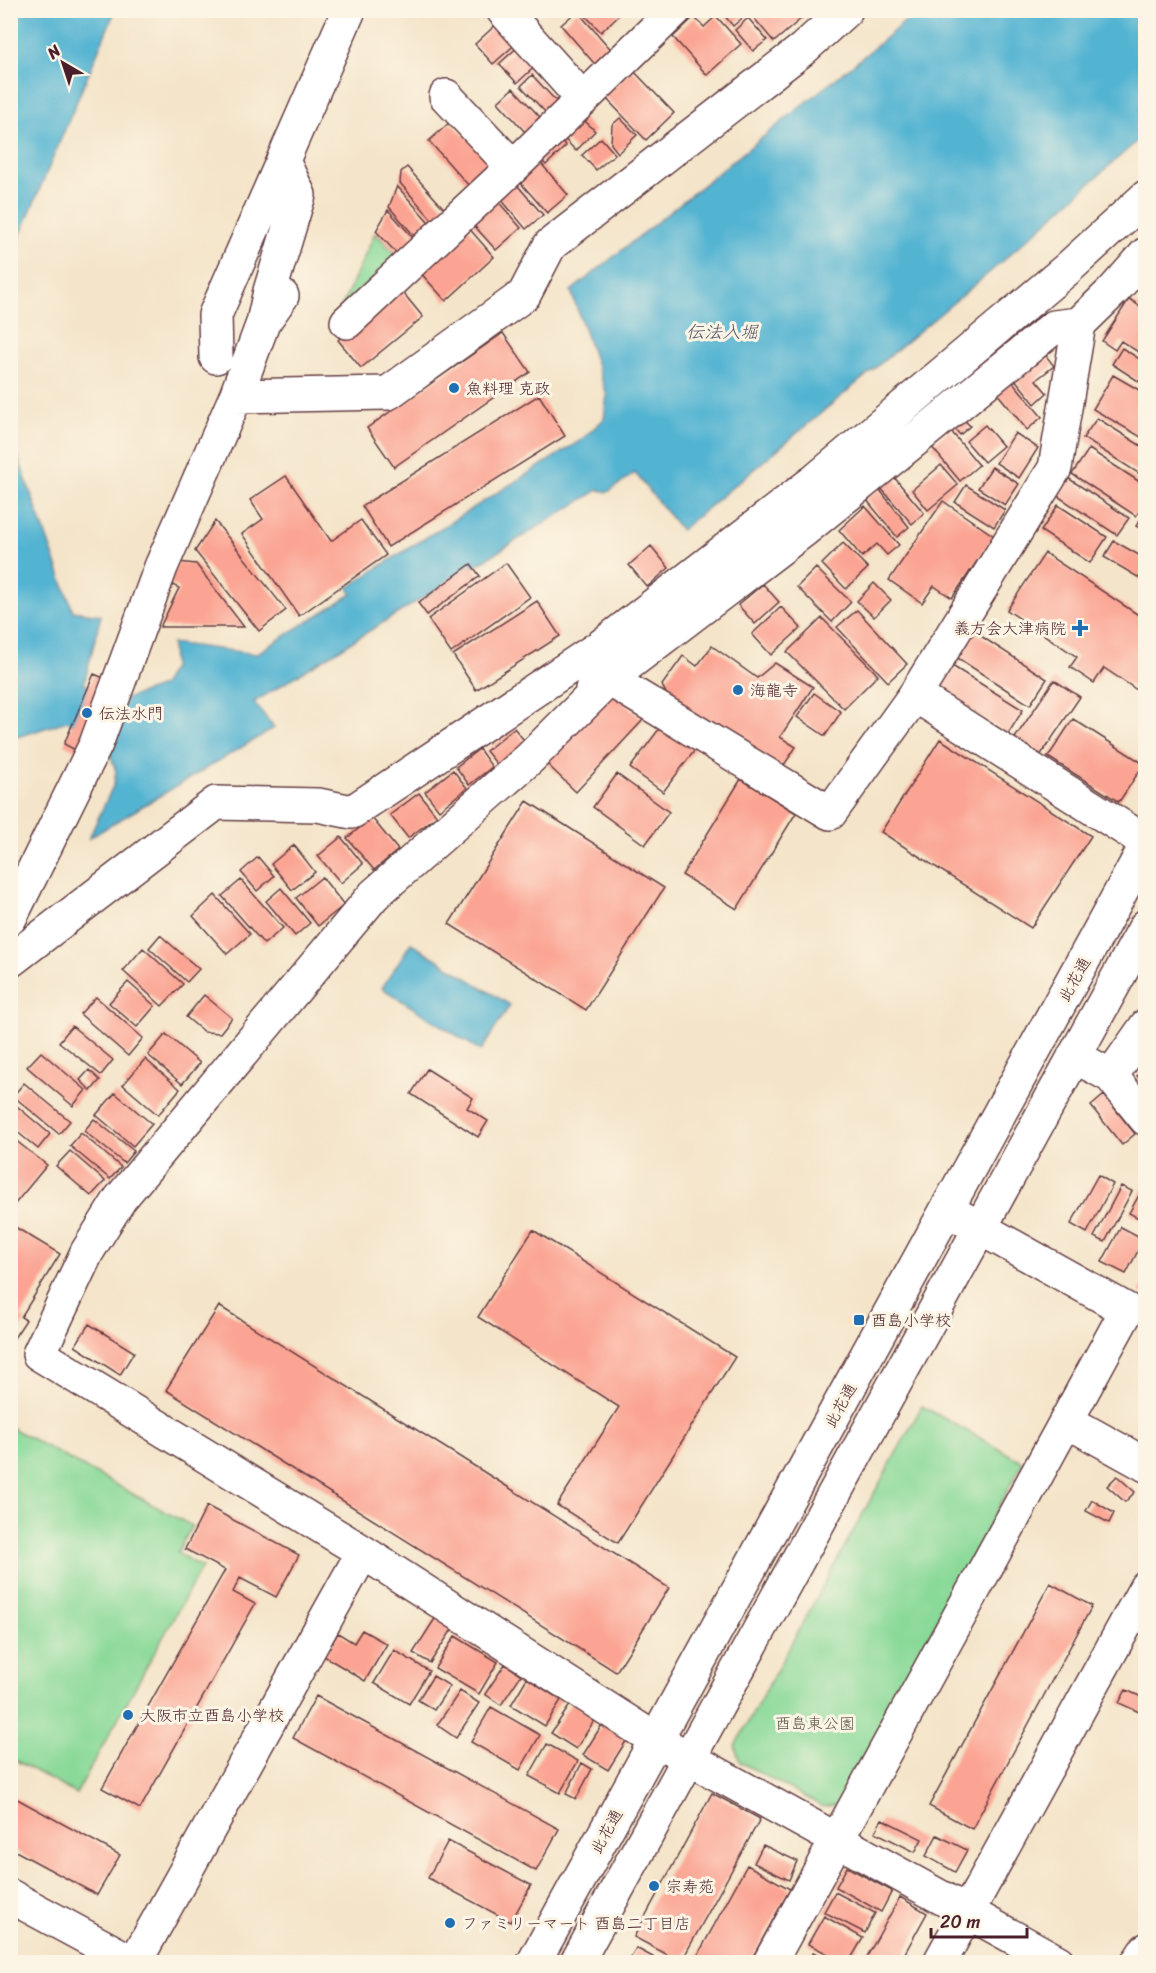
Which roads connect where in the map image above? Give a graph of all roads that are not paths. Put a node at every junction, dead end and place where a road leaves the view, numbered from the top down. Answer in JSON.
{"nodes":[{"id":1,"x":349,"y":10,"type":"edge"},
{"id":2,"x":503,"y":10,"type":"edge"},
{"id":3,"x":675,"y":10,"type":"edge"},
{"id":4,"x":846,"y":10,"type":"edge"},
{"id":5,"x":446,"y":96,"type":"dead end"},
{"id":6,"x":584,"y":99,"type":"junction"},
{"id":7,"x":283,"y":161,"type":"junction"},
{"id":8,"x":513,"y":167,"type":"junction"},
{"id":9,"x":1146,"y":196,"type":"edge"},
{"id":10,"x":1146,"y":254,"type":"edge"},
{"id":11,"x":1146,"y":267,"type":"edge"},
{"id":12,"x":1114,"y":290,"type":"junction"},
{"id":13,"x":282,"y":296,"type":"dead end"},
{"id":14,"x":347,"y":322,"type":"dead end"},
{"id":15,"x":264,"y":323,"type":"junction"},
{"id":16,"x":1079,"y":324,"type":"junction"},
{"id":17,"x":216,"y":357,"type":"dead end"},
{"id":18,"x":237,"y":396,"type":"junction"},
{"id":19,"x":609,"y":679,"type":"junction"},
{"id":20,"x":915,"y":694,"type":"junction"},
{"id":21,"x":552,"y":714,"type":"dead end"},
{"id":22,"x":1146,"y":844,"type":"edge"},
{"id":23,"x":10,"y":918,"type":"edge"},
{"id":24,"x":1146,"y":927,"type":"edge"},
{"id":25,"x":10,"y":962,"type":"edge"},
{"id":26,"x":1134,"y":976,"type":"edge"},
{"id":27,"x":1146,"y":1026,"type":"edge"},
{"id":28,"x":1074,"y":1056,"type":"junction"},
{"id":29,"x":1111,"y":1076,"type":"junction"},
{"id":30,"x":1146,"y":1119,"type":"edge"},
{"id":31,"x":947,"y":1210,"type":"junction"},
{"id":32,"x":980,"y":1228,"type":"junction"},
{"id":33,"x":1067,"y":1421,"type":"junction"},
{"id":34,"x":1146,"y":1465,"type":"edge"},
{"id":35,"x":363,"y":1552,"type":"junction"},
{"id":36,"x":1146,"y":1587,"type":"edge"},
{"id":37,"x":656,"y":1740,"type":"junction"},
{"id":38,"x":689,"y":1758,"type":"junction"},
{"id":39,"x":838,"y":1840,"type":"junction"},
{"id":40,"x":10,"y":1896,"type":"edge"},
{"id":41,"x":967,"y":1912,"type":"junction"},
{"id":42,"x":1146,"y":1950,"type":"edge"},
{"id":43,"x":133,"y":1962,"type":"edge"},
{"id":44,"x":534,"y":1962,"type":"edge"},
{"id":45,"x":577,"y":1962,"type":"edge"},
{"id":46,"x":770,"y":1962,"type":"edge"},
{"id":47,"x":940,"y":1962,"type":"edge"},
{"id":48,"x":1058,"y":1962,"type":"edge"},
{"id":49,"x":1138,"y":1962,"type":"edge"}],
"edges":[{"from":1,"to":7,"type":"street"},
{"from":2,"to":6,"type":"street"},
{"from":3,"to":6,"type":"street"},
{"from":4,"to":18,"type":"street"},
{"from":5,"to":8,"type":"street"},
{"from":6,"to":8,"type":"street"},
{"from":7,"to":15,"type":"street"},
{"from":7,"to":17,"type":"street"},
{"from":8,"to":14,"type":"street"},
{"from":9,"to":25,"type":"street"},
{"from":10,"to":12,"type":"street"},
{"from":11,"to":12,"type":"street"},
{"from":12,"to":16,"type":"street"},
{"from":13,"to":15,"type":"street"},
{"from":15,"to":18,"type":"street"},
{"from":16,"to":19,"type":"street"},
{"from":16,"to":20,"type":"street"},
{"from":18,"to":23,"type":"street"},
{"from":19,"to":20,"type":"street"},
{"from":19,"to":21,"type":"street"},
{"from":19,"to":35,"type":"street"},
{"from":20,"to":22,"type":"street"},
{"from":22,"to":31,"type":"street","name":"此花通"},
{"from":24,"to":26,"type":"street"},
{"from":26,"to":28,"type":"street"},
{"from":27,"to":29,"type":"street"},
{"from":28,"to":29,"type":"street"},
{"from":28,"to":32,"type":"street"},
{"from":29,"to":30,"type":"street"},
{"from":31,"to":32,"type":"street"},
{"from":31,"to":37,"type":"street","name":"此花通"},
{"from":32,"to":33,"type":"street"},
{"from":32,"to":38,"type":"street"},
{"from":33,"to":34,"type":"street"},
{"from":33,"to":39,"type":"street"},
{"from":35,"to":37,"type":"street"},
{"from":35,"to":43,"type":"street"},
{"from":36,"to":41,"type":"street"},
{"from":37,"to":38,"type":"street"},
{"from":37,"to":44,"type":"street","name":"此花通"},
{"from":38,"to":39,"type":"street"},
{"from":38,"to":45,"type":"street"},
{"from":39,"to":41,"type":"street"},
{"from":39,"to":46,"type":"street"},
{"from":40,"to":43,"type":"street"},
{"from":41,"to":47,"type":"street"},
{"from":41,"to":48,"type":"street"},
{"from":42,"to":49,"type":"street"}]}
